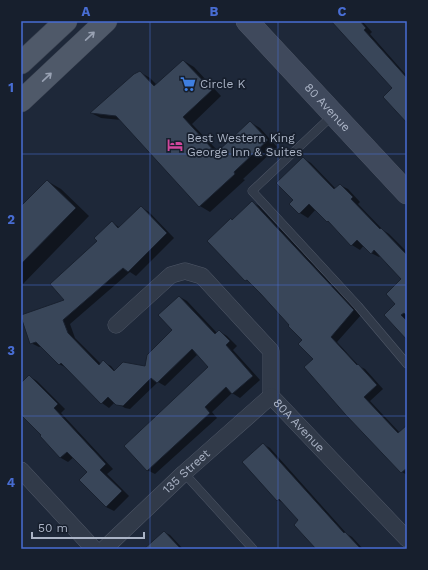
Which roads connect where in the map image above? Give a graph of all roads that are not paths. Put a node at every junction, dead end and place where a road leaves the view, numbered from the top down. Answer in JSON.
{"nodes":[{"id":1,"x":66,"y":21,"type":"edge"},
{"id":2,"x":106,"y":21,"type":"edge"},
{"id":3,"x":247,"y":21,"type":"edge"},
{"id":4,"x":21,"y":63,"type":"edge"},
{"id":5,"x":21,"y":101,"type":"edge"},
{"id":6,"x":334,"y":114,"type":"junction"},
{"id":7,"x":407,"y":193,"type":"edge"},
{"id":8,"x":116,"y":325,"type":"dead end"},
{"id":9,"x":407,"y":364,"type":"edge"},
{"id":10,"x":271,"y":396,"type":"junction"},
{"id":11,"x":21,"y":470,"type":"edge"},
{"id":12,"x":184,"y":473,"type":"junction"},
{"id":13,"x":407,"y":540,"type":"edge"},
{"id":14,"x":94,"y":549,"type":"edge"},
{"id":15,"x":104,"y":549,"type":"edge"},
{"id":16,"x":254,"y":549,"type":"edge"}],
"edges":[{"from":1,"to":4,"type":"main road"},
{"from":5,"to":2,"type":"main road","one_way":true},
{"from":3,"to":6,"type":"main road","name":"80 Avenue"},
{"from":6,"to":7,"type":"main road","name":"80 Avenue"},
{"from":6,"to":9,"type":"lane"},
{"from":8,"to":10,"type":"street","name":"80A Avenue"},
{"from":10,"to":12,"type":"street","name":"135 Street"},
{"from":10,"to":13,"type":"street","name":"80A Avenue"},
{"from":11,"to":14,"type":"street"},
{"from":12,"to":15,"type":"street","name":"135 Street"},
{"from":12,"to":16,"type":"lane"}]}
